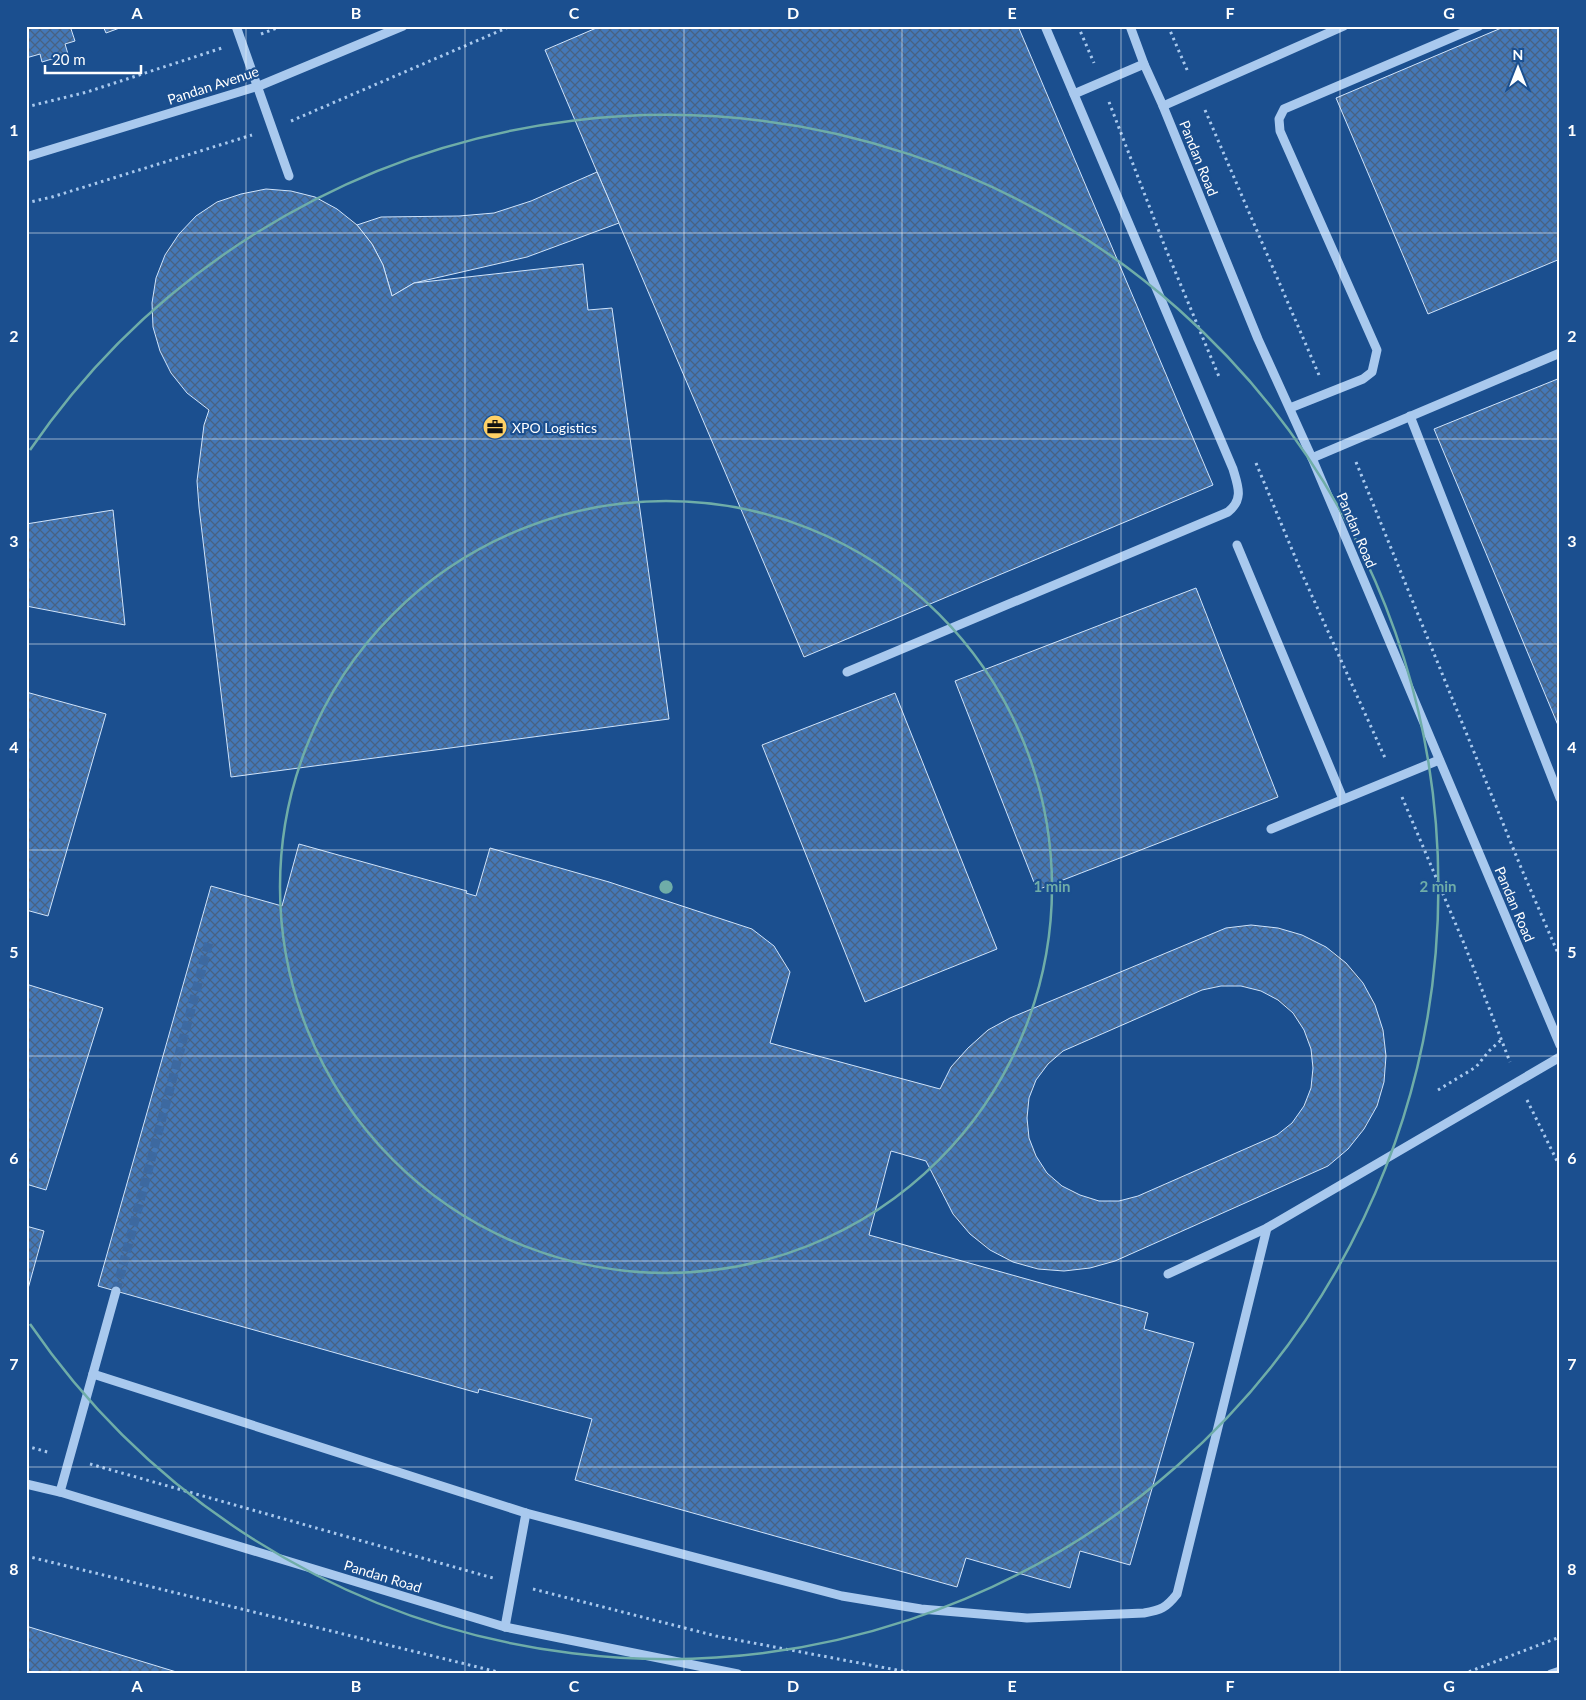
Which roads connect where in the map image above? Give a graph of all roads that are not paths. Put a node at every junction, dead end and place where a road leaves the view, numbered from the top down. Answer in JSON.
{"nodes":[{"id":1,"x":236,"y":26,"type":"edge"},
{"id":2,"x":403,"y":26,"type":"edge"},
{"id":3,"x":1045,"y":26,"type":"edge"},
{"id":4,"x":1130,"y":26,"type":"edge"},
{"id":5,"x":1344,"y":26,"type":"edge"},
{"id":6,"x":1479,"y":26,"type":"edge"},
{"id":7,"x":1144,"y":64,"type":"junction"},
{"id":8,"x":258,"y":86,"type":"junction"},
{"id":9,"x":1074,"y":94,"type":"junction"},
{"id":10,"x":1163,"y":106,"type":"junction"},
{"id":11,"x":26,"y":157,"type":"edge"},
{"id":12,"x":289,"y":176,"type":"dead end"},
{"id":13,"x":1560,"y":353,"type":"edge"},
{"id":14,"x":1290,"y":408,"type":"junction"},
{"id":15,"x":1410,"y":416,"type":"junction"},
{"id":16,"x":1312,"y":458,"type":"junction"},
{"id":17,"x":1237,"y":545,"type":"dead end"},
{"id":18,"x":847,"y":672,"type":"dead end"},
{"id":19,"x":1439,"y":760,"type":"junction"},
{"id":20,"x":1560,"y":798,"type":"edge"},
{"id":21,"x":1343,"y":799,"type":"junction"},
{"id":22,"x":1271,"y":829,"type":"dead end"},
{"id":23,"x":1560,"y":1045,"type":"edge"},
{"id":24,"x":1560,"y":1057,"type":"edge"},
{"id":25,"x":1267,"y":1228,"type":"junction"},
{"id":26,"x":1168,"y":1274,"type":"dead end"},
{"id":27,"x":116,"y":1291,"type":"tunnel mouth"},
{"id":28,"x":93,"y":1374,"type":"junction"},
{"id":29,"x":26,"y":1484,"type":"edge"},
{"id":30,"x":60,"y":1492,"type":"junction"},
{"id":31,"x":526,"y":1513,"type":"junction"},
{"id":32,"x":505,"y":1627,"type":"junction"},
{"id":33,"x":1560,"y":1670,"type":"edge"},
{"id":34,"x":738,"y":1674,"type":"edge"},
{"id":35,"x":1551,"y":1674,"type":"edge"}],
"edges":[{"from":1,"to":8,"type":"street"},
{"from":2,"to":8,"type":"street","name":"Pandan Avenue"},
{"from":3,"to":9,"type":"street"},
{"from":4,"to":7,"type":"street","name":"Pandan Road"},
{"from":5,"to":10,"type":"street"},
{"from":6,"to":14,"type":"street"},
{"from":7,"to":9,"type":"street"},
{"from":7,"to":10,"type":"street","name":"Pandan Road"},
{"from":8,"to":11,"type":"street","name":"Pandan Avenue"},
{"from":8,"to":12,"type":"street"},
{"from":9,"to":18,"type":"street"},
{"from":10,"to":14,"type":"street","name":"Pandan Road"},
{"from":13,"to":15,"type":"street"},
{"from":14,"to":16,"type":"street","name":"Pandan Road"},
{"from":15,"to":16,"type":"street"},
{"from":15,"to":20,"type":"street"},
{"from":16,"to":19,"type":"street","name":"Pandan Road"},
{"from":17,"to":21,"type":"street"},
{"from":19,"to":21,"type":"street"},
{"from":19,"to":23,"type":"street","name":"Pandan Road"},
{"from":21,"to":22,"type":"street"},
{"from":24,"to":25,"type":"street"},
{"from":25,"to":26,"type":"street"},
{"from":25,"to":31,"type":"street"},
{"from":27,"to":28,"type":"street"},
{"from":28,"to":30,"type":"street"},
{"from":28,"to":31,"type":"street"},
{"from":29,"to":30,"type":"street","name":"Pandan Road"},
{"from":30,"to":32,"type":"street","name":"Pandan Road"},
{"from":31,"to":32,"type":"street"},
{"from":32,"to":34,"type":"street","name":"Pandan Road"},
{"from":33,"to":35,"type":"street"}]}
